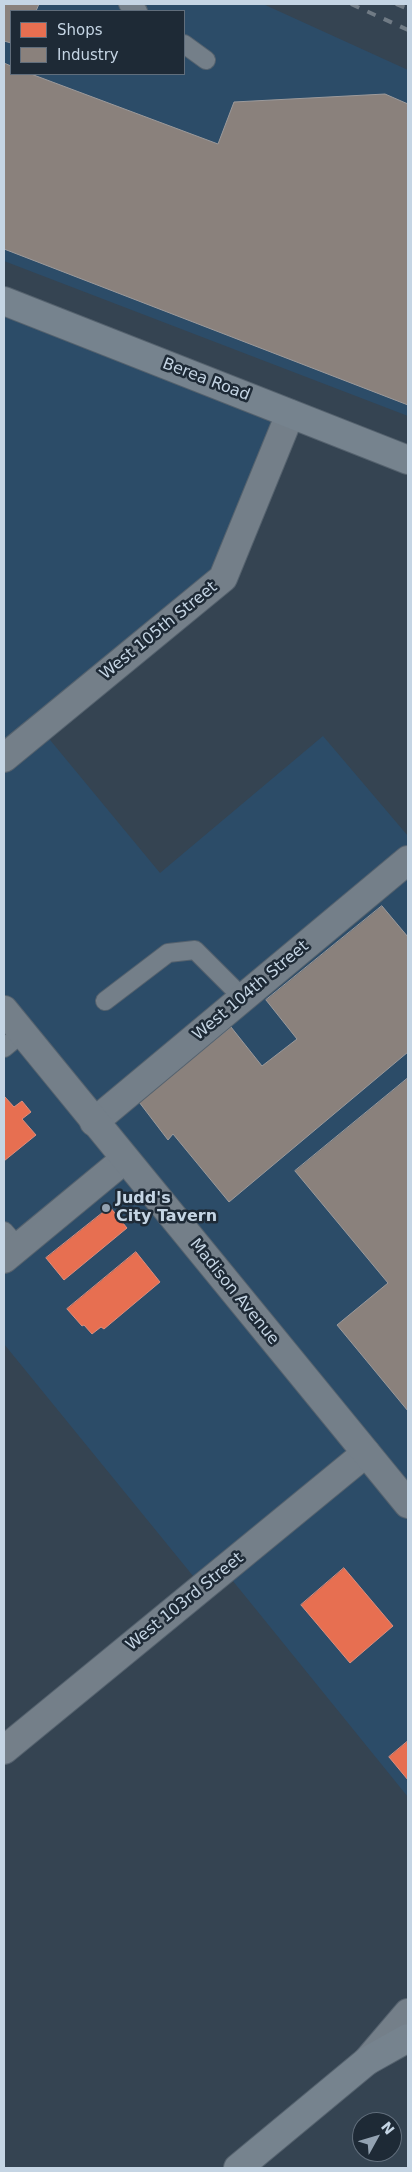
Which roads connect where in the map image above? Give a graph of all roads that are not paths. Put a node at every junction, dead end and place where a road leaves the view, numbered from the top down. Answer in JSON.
{"nodes":[{"id":1,"x":185,"y":45,"type":"edge"},
{"id":2,"x":206,"y":60,"type":"dead end"},
{"id":3,"x":4,"y":301,"type":"edge"},
{"id":4,"x":290,"y":414,"type":"junction"},
{"id":5,"x":408,"y":460,"type":"edge"},
{"id":6,"x":4,"y":758,"type":"edge"},
{"id":7,"x":408,"y":860,"type":"edge"},
{"id":8,"x":243,"y":998,"type":"junction"},
{"id":9,"x":105,"y":1001,"type":"dead end"},
{"id":10,"x":4,"y":1010,"type":"edge"},
{"id":11,"x":13,"y":1041,"type":"edge"},
{"id":12,"x":94,"y":1122,"type":"junction"},
{"id":13,"x":125,"y":1159,"type":"junction"},
{"id":14,"x":8,"y":1245,"type":"edge"},
{"id":15,"x":366,"y":1453,"type":"junction"},
{"id":16,"x":408,"y":1504,"type":"edge"},
{"id":17,"x":4,"y":1750,"type":"edge"},
{"id":18,"x":408,"y":2013,"type":"edge"},
{"id":19,"x":408,"y":2038,"type":"edge"},
{"id":20,"x":367,"y":2061,"type":"junction"},
{"id":21,"x":238,"y":2168,"type":"edge"}],
"edges":[{"from":1,"to":2,"type":"lane"},
{"from":3,"to":4,"type":"main road","name":"Berea Road"},
{"from":4,"to":5,"type":"main road","name":"Berea Road"},
{"from":4,"to":6,"type":"street","name":"West 105th Street"},
{"from":7,"to":8,"type":"street","name":"West 104th Street"},
{"from":8,"to":9,"type":"lane"},
{"from":8,"to":12,"type":"street","name":"West 104th Street"},
{"from":10,"to":11,"type":"street","name":"Madison Avenue"},
{"from":11,"to":12,"type":"street","name":"Madison Avenue"},
{"from":12,"to":13,"type":"street","name":"Madison Avenue"},
{"from":13,"to":14,"type":"street"},
{"from":13,"to":15,"type":"street","name":"Madison Avenue"},
{"from":15,"to":16,"type":"street","name":"Madison Avenue"},
{"from":15,"to":17,"type":"street","name":"West 103rd Street"},
{"from":18,"to":20,"type":"street"},
{"from":19,"to":20,"type":"main road"},
{"from":20,"to":21,"type":"main road"}]}
